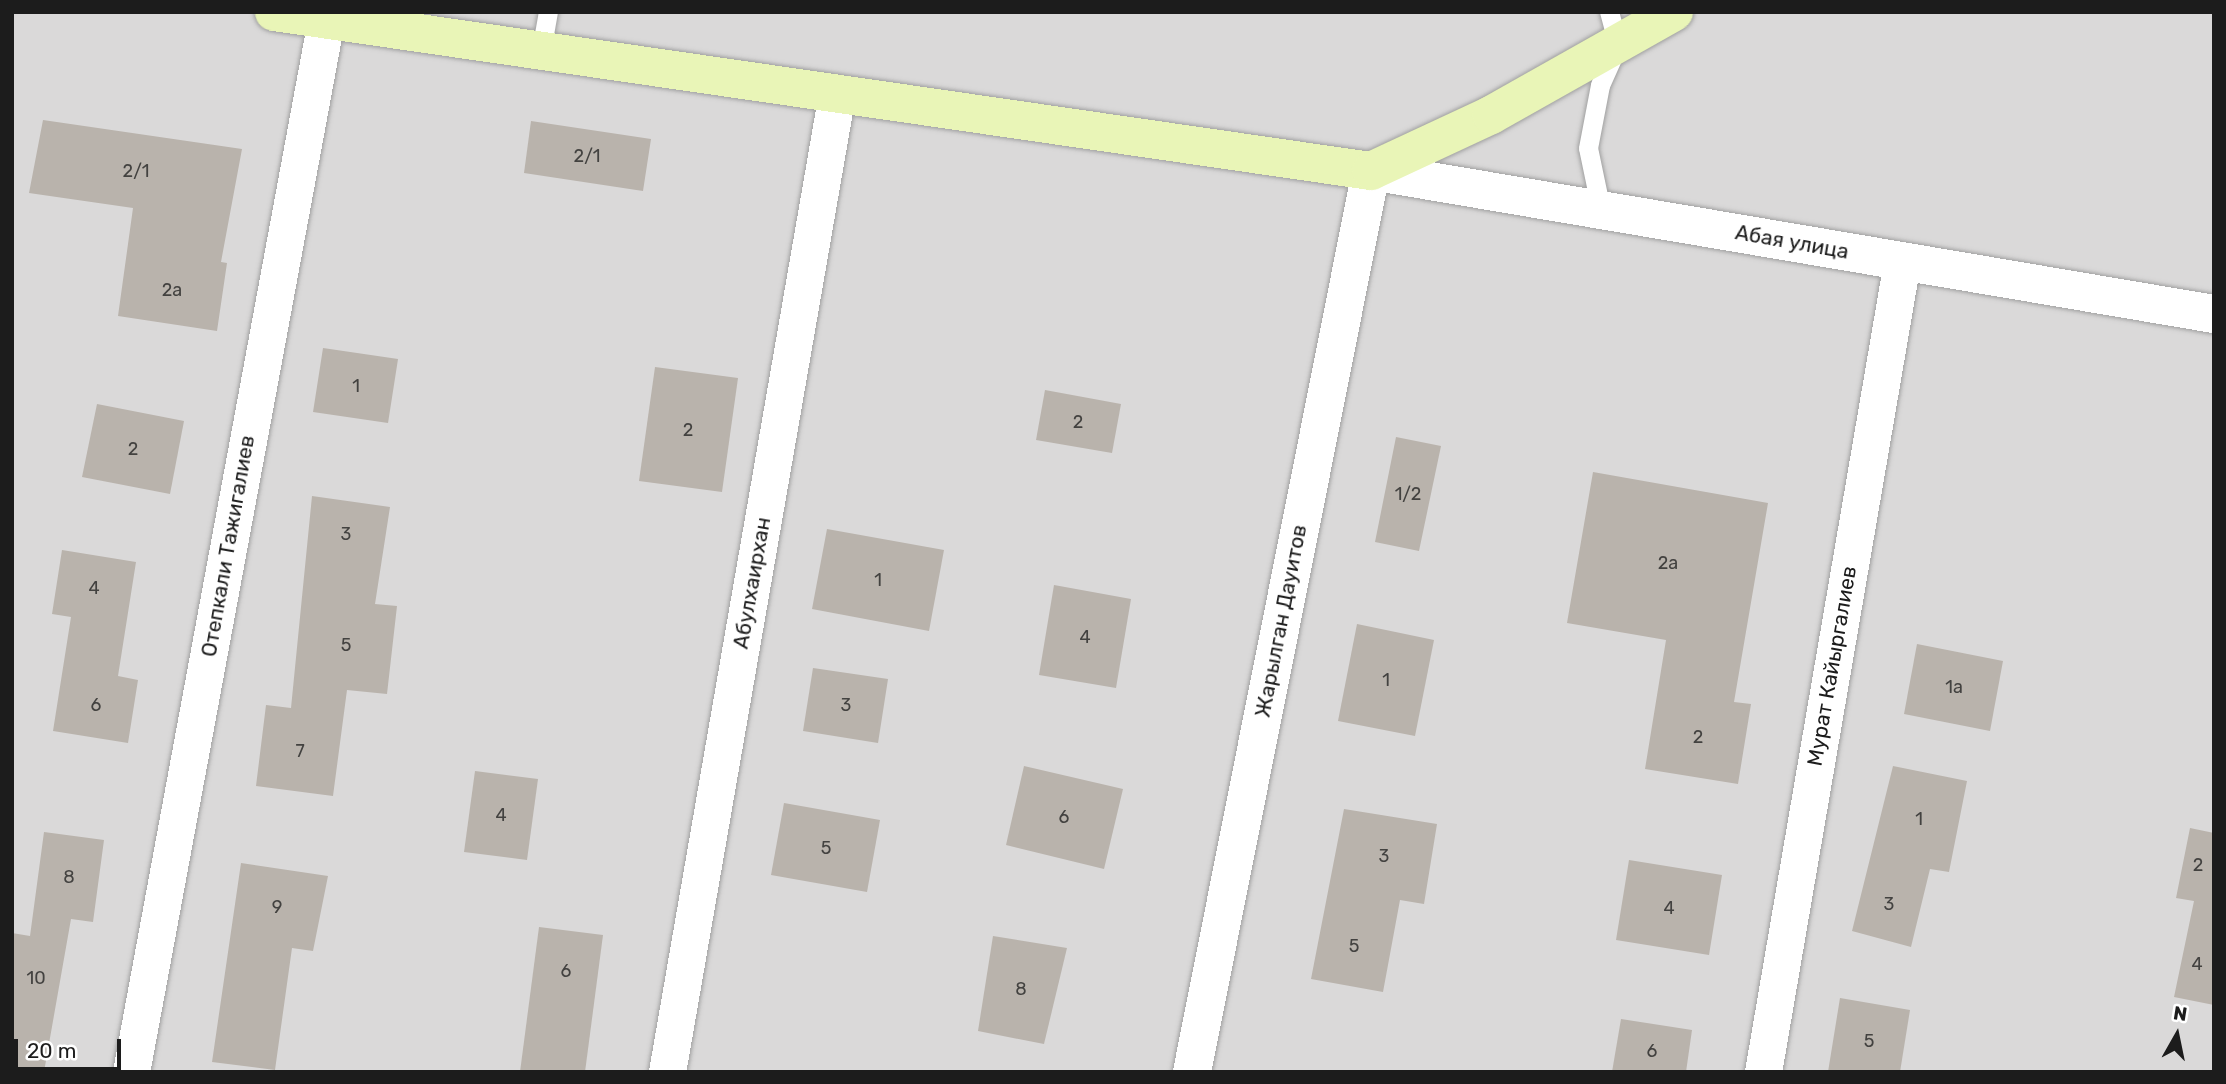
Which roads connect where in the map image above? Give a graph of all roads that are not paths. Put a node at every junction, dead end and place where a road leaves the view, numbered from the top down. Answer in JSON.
{"nodes":[{"id":1,"x":274,"y":12,"type":"edge"},
{"id":2,"x":548,"y":12,"type":"edge"},
{"id":3,"x":1674,"y":12,"type":"edge"},
{"id":4,"x":326,"y":20,"type":"junction"},
{"id":5,"x":1614,"y":29,"type":"edge"},
{"id":6,"x":541,"y":51,"type":"junction"},
{"id":7,"x":837,"y":93,"type":"junction"},
{"id":8,"x":1371,"y":171,"type":"junction"},
{"id":9,"x":1601,"y":210,"type":"junction"},
{"id":10,"x":1902,"y":261,"type":"junction"},
{"id":11,"x":2214,"y":314,"type":"edge"},
{"id":12,"x":131,"y":1072,"type":"edge"},
{"id":13,"x":667,"y":1072,"type":"edge"},
{"id":14,"x":1192,"y":1072,"type":"edge"},
{"id":15,"x":1763,"y":1072,"type":"edge"}],
"edges":[{"from":1,"to":4,"type":"main road"},
{"from":2,"to":6,"type":"lane"},
{"from":3,"to":5,"type":"main road"},
{"from":4,"to":6,"type":"main road"},
{"from":4,"to":12,"type":"street","name":"Отепкали Тажигалиев"},
{"from":5,"to":8,"type":"main road"},
{"from":5,"to":9,"type":"lane"},
{"from":6,"to":7,"type":"main road"},
{"from":7,"to":8,"type":"main road"},
{"from":7,"to":13,"type":"street","name":"Абулхаирхан"},
{"from":8,"to":9,"type":"street","name":"Абая улица"},
{"from":8,"to":14,"type":"street","name":"Жарылган Дауитов"},
{"from":9,"to":10,"type":"street","name":"Абая улица"},
{"from":10,"to":11,"type":"street","name":"Абая улица"},
{"from":10,"to":15,"type":"street","name":"Мурат Кайыргалиев"}]}
